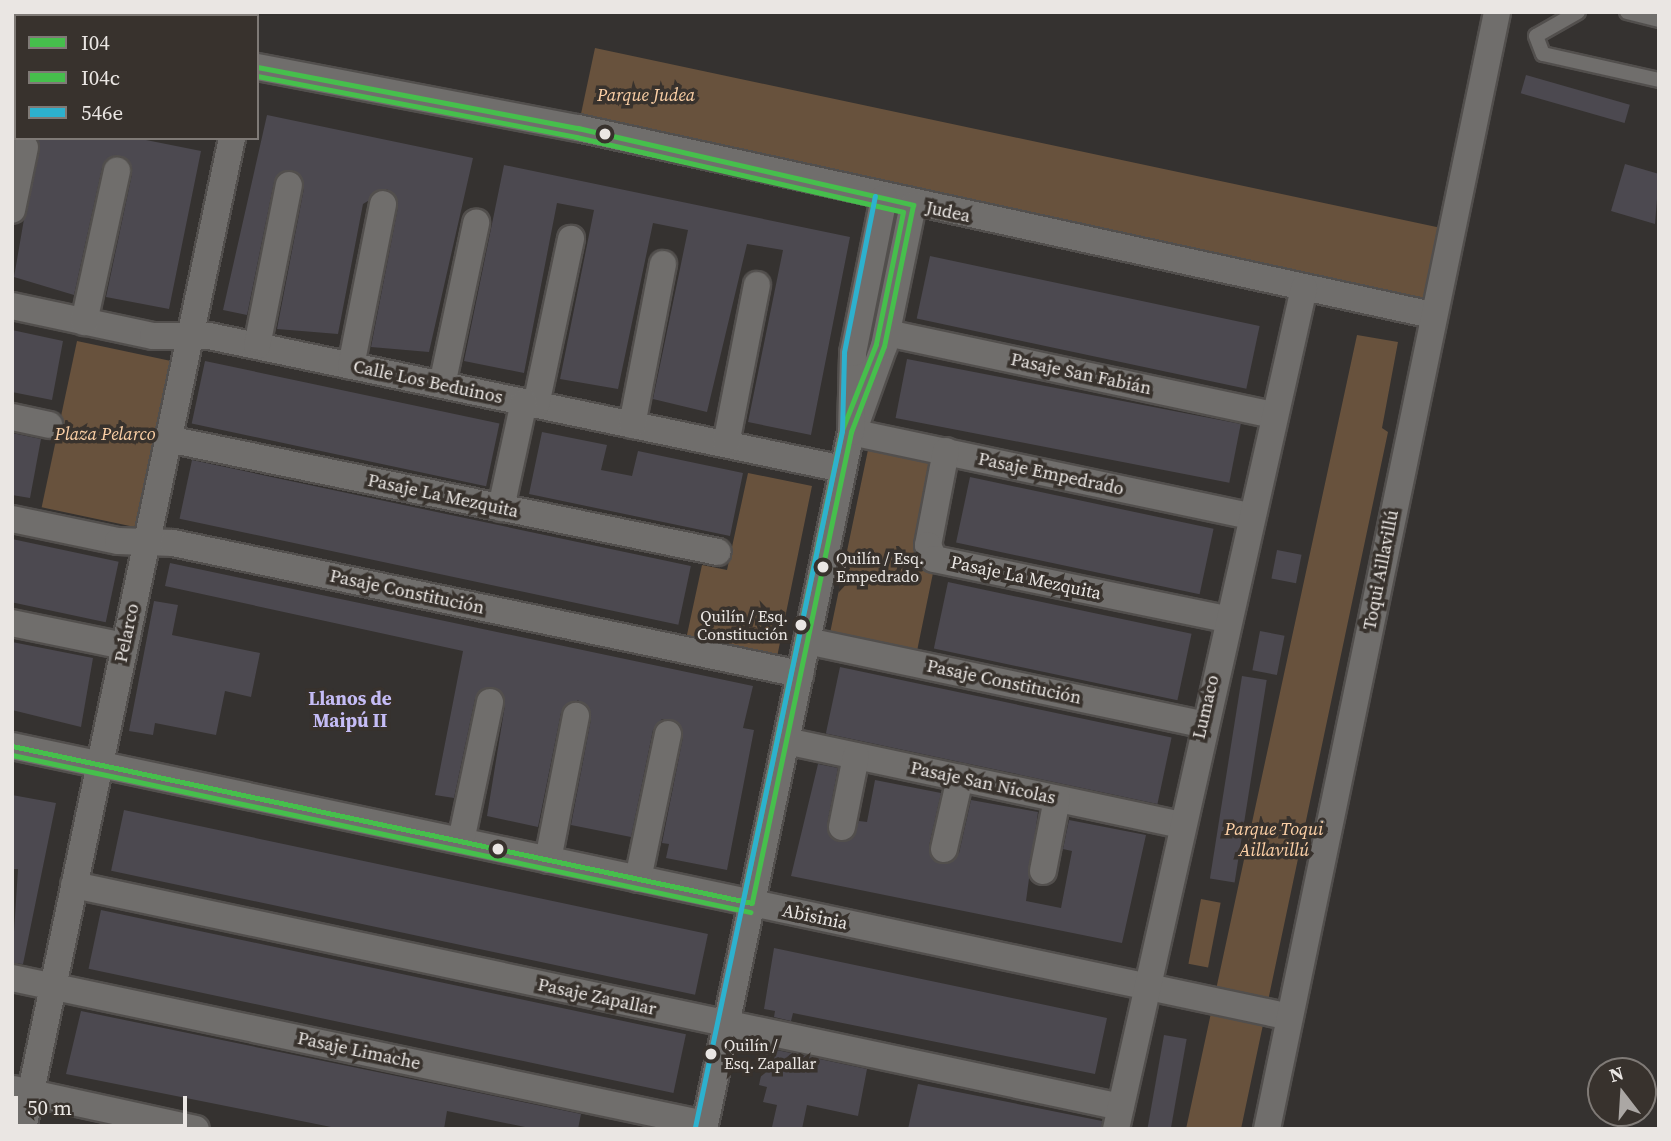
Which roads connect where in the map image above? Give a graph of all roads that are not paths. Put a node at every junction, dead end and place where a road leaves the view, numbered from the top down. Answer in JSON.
{"nodes":[{"id":1,"x":1497,"y":12,"type":"edge"},
{"id":2,"x":1578,"y":12,"type":"edge"},
{"id":3,"x":1627,"y":12,"type":"edge"},
{"id":4,"x":1659,"y":20,"type":"edge"},
{"id":5,"x":259,"y":67,"type":"edge"},
{"id":6,"x":1659,"y":80,"type":"edge"},
{"id":7,"x":232,"y":140,"type":"edge"},
{"id":8,"x":25,"y":147,"type":"dead end"},
{"id":9,"x":117,"y":171,"type":"dead end"},
{"id":10,"x":289,"y":185,"type":"dead end"},
{"id":11,"x":884,"y":198,"type":"junction"},
{"id":12,"x":383,"y":204,"type":"dead end"},
{"id":13,"x":913,"y":205,"type":"junction"},
{"id":14,"x":12,"y":210,"type":"edge"},
{"id":15,"x":476,"y":223,"type":"dead end"},
{"id":16,"x":571,"y":239,"type":"dead end"},
{"id":17,"x":663,"y":264,"type":"dead end"},
{"id":18,"x":758,"y":285,"type":"dead end"},
{"id":19,"x":1304,"y":288,"type":"junction"},
{"id":20,"x":12,"y":306,"type":"edge"},
{"id":21,"x":1433,"y":315,"type":"junction"},
{"id":22,"x":84,"y":322,"type":"junction"},
{"id":23,"x":887,"y":332,"type":"junction"},
{"id":24,"x":190,"y":336,"type":"junction"},
{"id":25,"x":257,"y":346,"type":"junction"},
{"id":26,"x":351,"y":366,"type":"junction"},
{"id":27,"x":442,"y":385,"type":"junction"},
{"id":28,"x":530,"y":403,"type":"junction"},
{"id":29,"x":1274,"y":415,"type":"junction"},
{"id":30,"x":12,"y":417,"type":"edge"},
{"id":31,"x":49,"y":425,"type":"dead end"},
{"id":32,"x":632,"y":425,"type":"junction"},
{"id":33,"x":851,"y":432,"type":"junction"},
{"id":34,"x":168,"y":439,"type":"junction"},
{"id":35,"x":726,"y":444,"type":"junction"},
{"id":36,"x":946,"y":452,"type":"junction"},
{"id":37,"x":843,"y":469,"type":"junction"},
{"id":38,"x":502,"y":508,"type":"junction"},
{"id":39,"x":1250,"y":516,"type":"junction"},
{"id":40,"x":12,"y":519,"type":"edge"},
{"id":41,"x":146,"y":542,"type":"junction"},
{"id":42,"x":718,"y":552,"type":"dead end"},
{"id":43,"x":1226,"y":619,"type":"junction"},
{"id":44,"x":12,"y":623,"type":"edge"},
{"id":45,"x":807,"y":641,"type":"junction"},
{"id":46,"x":124,"y":646,"type":"junction"},
{"id":47,"x":800,"y":674,"type":"junction"},
{"id":48,"x":491,"y":702,"type":"dead end"},
{"id":49,"x":576,"y":716,"type":"dead end"},
{"id":50,"x":1202,"y":724,"type":"junction"},
{"id":51,"x":667,"y":734,"type":"dead end"},
{"id":52,"x":786,"y":741,"type":"junction"},
{"id":53,"x":12,"y":746,"type":"edge"},
{"id":54,"x":856,"y":756,"type":"junction"},
{"id":55,"x":99,"y":764,"type":"junction"},
{"id":56,"x":960,"y":778,"type":"junction"},
{"id":57,"x":1057,"y":799,"type":"junction"},
{"id":58,"x":1180,"y":825,"type":"junction"},
{"id":59,"x":842,"y":827,"type":"dead end"},
{"id":60,"x":461,"y":841,"type":"junction"},
{"id":61,"x":944,"y":849,"type":"dead end"},
{"id":62,"x":548,"y":860,"type":"junction"},
{"id":63,"x":1043,"y":871,"type":"dead end"},
{"id":64,"x":638,"y":879,"type":"junction"},
{"id":65,"x":74,"y":885,"type":"junction"},
{"id":66,"x":752,"y":903,"type":"junction"},
{"id":67,"x":12,"y":978,"type":"edge"},
{"id":68,"x":52,"y":986,"type":"junction"},
{"id":69,"x":1147,"y":986,"type":"junction"},
{"id":70,"x":1290,"y":1017,"type":"junction"},
{"id":71,"x":726,"y":1024,"type":"junction"},
{"id":72,"x":21,"y":1091,"type":"edge"},
{"id":73,"x":1119,"y":1118,"type":"edge"},
{"id":74,"x":705,"y":1126,"type":"edge"},
{"id":75,"x":23,"y":1129,"type":"edge"},
{"id":76,"x":196,"y":1129,"type":"edge"},
{"id":77,"x":1267,"y":1129,"type":"edge"}],
"edges":[{"from":1,"to":21,"type":"street","name":"Toqui Aillavillú"},
{"from":2,"to":6,"type":"lane"},
{"from":3,"to":4,"type":"lane"},
{"from":5,"to":11,"type":"street","name":"Judea"},
{"from":7,"to":24,"type":"street","name":"Pelarco"},
{"from":8,"to":14,"type":"street"},
{"from":9,"to":22,"type":"street"},
{"from":10,"to":25,"type":"street"},
{"from":11,"to":13,"type":"street","name":"Judea"},
{"from":11,"to":33,"type":"street"},
{"from":12,"to":26,"type":"street"},
{"from":13,"to":19,"type":"street","name":"Judea"},
{"from":13,"to":23,"type":"street"},
{"from":15,"to":27,"type":"street"},
{"from":16,"to":28,"type":"street"},
{"from":17,"to":32,"type":"street"},
{"from":18,"to":35,"type":"street"},
{"from":19,"to":21,"type":"street","name":"Judea"},
{"from":19,"to":29,"type":"street","name":"Lumaco"},
{"from":20,"to":22,"type":"street","name":"Calle Los Beduinos"},
{"from":21,"to":70,"type":"street","name":"Toqui Aillavillú"},
{"from":22,"to":24,"type":"street","name":"Calle Los Beduinos"},
{"from":23,"to":29,"type":"street","name":"Pasaje San Fabián"},
{"from":23,"to":33,"type":"street"},
{"from":24,"to":25,"type":"street","name":"Calle Los Beduinos"},
{"from":24,"to":34,"type":"street","name":"Pelarco"},
{"from":25,"to":26,"type":"street","name":"Calle Los Beduinos"},
{"from":26,"to":27,"type":"street","name":"Calle Los Beduinos"},
{"from":27,"to":28,"type":"street","name":"Calle Los Beduinos"},
{"from":28,"to":32,"type":"street","name":"Calle Los Beduinos"},
{"from":28,"to":38,"type":"street"},
{"from":29,"to":39,"type":"street","name":"Lumaco"},
{"from":30,"to":31,"type":"street"},
{"from":32,"to":35,"type":"street","name":"Calle Los Beduinos"},
{"from":33,"to":36,"type":"street","name":"Pasaje Empedrado"},
{"from":33,"to":37,"type":"street"},
{"from":34,"to":38,"type":"street","name":"Pasaje La Mezquita"},
{"from":34,"to":41,"type":"street","name":"Pelarco"},
{"from":35,"to":37,"type":"street","name":"Calle Los Beduinos"},
{"from":36,"to":39,"type":"street","name":"Pasaje Empedrado"},
{"from":36,"to":43,"type":"street","name":"Pasaje La Mezquita"},
{"from":37,"to":45,"type":"street"},
{"from":38,"to":42,"type":"street","name":"Pasaje La Mezquita"},
{"from":39,"to":43,"type":"street","name":"Lumaco"},
{"from":40,"to":41,"type":"street","name":"Pasaje Constitución"},
{"from":41,"to":46,"type":"street","name":"Pelarco"},
{"from":41,"to":47,"type":"street","name":"Pasaje Constitución"},
{"from":43,"to":50,"type":"street","name":"Lumaco"},
{"from":44,"to":46,"type":"street"},
{"from":45,"to":47,"type":"street"},
{"from":45,"to":50,"type":"street","name":"Pasaje Constitución"},
{"from":46,"to":55,"type":"street","name":"Pelarco"},
{"from":47,"to":52,"type":"street"},
{"from":48,"to":60,"type":"street"},
{"from":49,"to":62,"type":"street"},
{"from":50,"to":58,"type":"street","name":"Lumaco"},
{"from":51,"to":64,"type":"street"},
{"from":52,"to":54,"type":"street","name":"Pasaje San Nicolas"},
{"from":52,"to":66,"type":"street"},
{"from":53,"to":55,"type":"street","name":"Abisinia"},
{"from":54,"to":56,"type":"street","name":"Pasaje San Nicolas"},
{"from":54,"to":59,"type":"street"},
{"from":55,"to":60,"type":"street","name":"Abisinia"},
{"from":55,"to":65,"type":"street","name":"Pelarco"},
{"from":56,"to":57,"type":"street","name":"Pasaje San Nicolas"},
{"from":56,"to":61,"type":"street"},
{"from":57,"to":58,"type":"street","name":"Pasaje San Nicolas"},
{"from":57,"to":63,"type":"street"},
{"from":58,"to":69,"type":"street","name":"Lumaco"},
{"from":60,"to":62,"type":"street","name":"Abisinia"},
{"from":62,"to":64,"type":"street","name":"Abisinia"},
{"from":64,"to":66,"type":"street","name":"Abisinia"},
{"from":65,"to":68,"type":"street","name":"Pelarco"},
{"from":65,"to":71,"type":"street","name":"Pasaje Zapallar"},
{"from":66,"to":69,"type":"street","name":"Abisinia"},
{"from":66,"to":71,"type":"street"},
{"from":67,"to":68,"type":"street","name":"Pasaje Limache"},
{"from":68,"to":72,"type":"street","name":"Pelarco"},
{"from":68,"to":74,"type":"street","name":"Pasaje Limache"},
{"from":69,"to":70,"type":"street","name":"Abisinia"},
{"from":69,"to":73,"type":"street","name":"Lumaco"},
{"from":70,"to":77,"type":"street","name":"Toqui Aillavillú"},
{"from":71,"to":73,"type":"street","name":"Pasaje Zapallar"},
{"from":71,"to":74,"type":"street"},
{"from":72,"to":75,"type":"street","name":"Pelarco"},
{"from":72,"to":76,"type":"street"}]}
